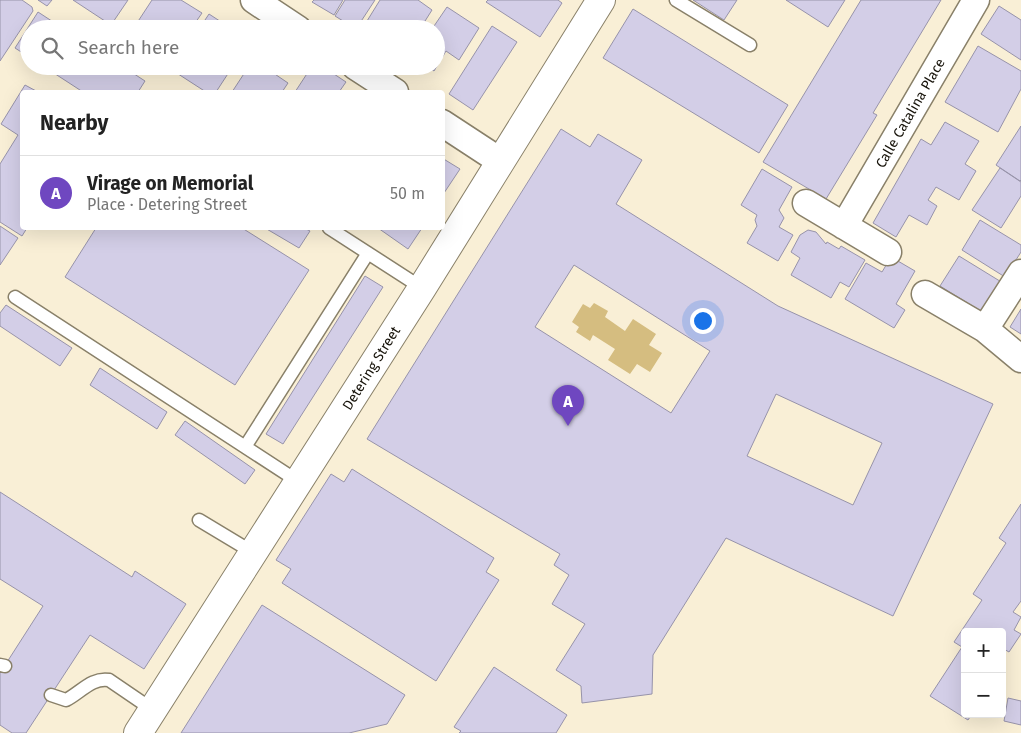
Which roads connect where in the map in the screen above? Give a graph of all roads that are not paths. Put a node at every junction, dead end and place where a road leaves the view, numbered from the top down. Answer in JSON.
{"nodes":[{"id":1,"x":254,"y":0,"type":"edge"},
{"id":2,"x":600,"y":0,"type":"edge"},
{"id":3,"x":676,"y":0,"type":"edge"},
{"id":4,"x":976,"y":0,"type":"edge"},
{"id":5,"x":284,"y":20,"type":"edge"},
{"id":6,"x":750,"y":45,"type":"dead end"},
{"id":7,"x":369,"y":75,"type":"edge"},
{"id":8,"x":392,"y":90,"type":"edge"},
{"id":9,"x":445,"y":125,"type":"edge"},
{"id":10,"x":500,"y":161,"type":"junction"},
{"id":11,"x":806,"y":203,"type":"dead end"},
{"id":12,"x":844,"y":226,"type":"junction"},
{"id":13,"x":332,"y":230,"type":"edge"},
{"id":14,"x":888,"y":252,"type":"dead end"},
{"id":15,"x":368,"y":253,"type":"junction"},
{"id":16,"x":1021,"y":273,"type":"edge"},
{"id":17,"x":422,"y":288,"type":"junction"},
{"id":18,"x":926,"y":294,"type":"dead end"},
{"id":19,"x":15,"y":297,"type":"dead end"},
{"id":20,"x":985,"y":330,"type":"junction"},
{"id":21,"x":1021,"y":359,"type":"edge"},
{"id":22,"x":245,"y":447,"type":"junction"},
{"id":23,"x":299,"y":482,"type":"junction"},
{"id":24,"x":199,"y":520,"type":"dead end"},
{"id":25,"x":254,"y":553,"type":"junction"},
{"id":26,"x":51,"y":695,"type":"dead end"},
{"id":27,"x":153,"y":710,"type":"junction"},
{"id":28,"x":138,"y":733,"type":"edge"}],
"edges":[{"from":1,"to":5,"type":"street"},
{"from":2,"to":10,"type":"street","name":"Detering Street"},
{"from":3,"to":6,"type":"lane"},
{"from":4,"to":12,"type":"street","name":"Calle Catalina Place"},
{"from":7,"to":8,"type":"street"},
{"from":9,"to":10,"type":"street"},
{"from":10,"to":17,"type":"street","name":"Detering Street"},
{"from":11,"to":12,"type":"street"},
{"from":12,"to":14,"type":"street"},
{"from":13,"to":15,"type":"lane"},
{"from":15,"to":17,"type":"lane"},
{"from":15,"to":22,"type":"lane"},
{"from":16,"to":20,"type":"street"},
{"from":17,"to":23,"type":"street","name":"Detering Street"},
{"from":18,"to":20,"type":"street"},
{"from":19,"to":22,"type":"lane"},
{"from":20,"to":21,"type":"street"},
{"from":22,"to":23,"type":"lane"},
{"from":23,"to":25,"type":"street","name":"Detering Street"},
{"from":24,"to":25,"type":"lane"},
{"from":25,"to":27,"type":"street","name":"Detering Street"},
{"from":26,"to":27,"type":"lane"},
{"from":27,"to":28,"type":"street","name":"Detering Street"}]}
